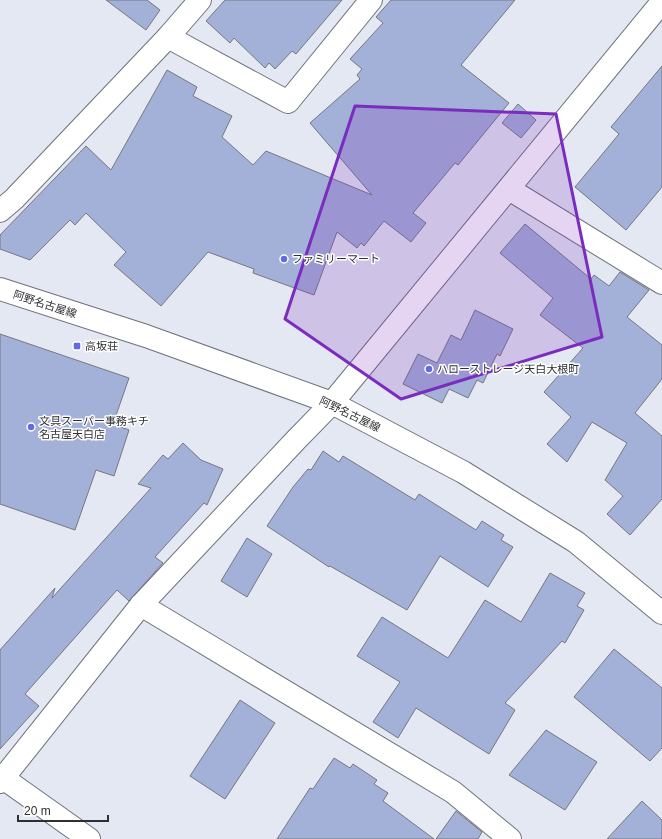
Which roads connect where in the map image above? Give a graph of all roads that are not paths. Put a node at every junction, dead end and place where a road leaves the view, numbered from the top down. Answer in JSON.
{"nodes":[{"id":1,"x":200,"y":0,"type":"edge"},
{"id":2,"x":371,"y":0,"type":"edge"},
{"id":3,"x":662,"y":2,"type":"edge"},
{"id":4,"x":168,"y":37,"type":"junction"},
{"id":5,"x":508,"y":189,"type":"junction"},
{"id":6,"x":0,"y":211,"type":"edge"},
{"id":7,"x":662,"y":283,"type":"edge"},
{"id":8,"x":0,"y":289,"type":"edge"},
{"id":9,"x":332,"y":403,"type":"junction"},
{"id":10,"x":142,"y":605,"type":"junction"},
{"id":11,"x":662,"y":613,"type":"edge"},
{"id":12,"x":1,"y":780,"type":"edge"},
{"id":13,"x":89,"y":839,"type":"edge"},
{"id":14,"x":510,"y":839,"type":"edge"}],
"edges":[{"from":1,"to":4,"type":"street"},
{"from":2,"to":4,"type":"street"},
{"from":3,"to":5,"type":"street"},
{"from":4,"to":6,"type":"street"},
{"from":5,"to":7,"type":"street"},
{"from":5,"to":9,"type":"street"},
{"from":8,"to":9,"type":"street","name":"阿野名古屋線"},
{"from":9,"to":10,"type":"street"},
{"from":9,"to":11,"type":"street","name":"阿野名古屋線"},
{"from":10,"to":12,"type":"street"},
{"from":10,"to":14,"type":"street"},
{"from":12,"to":13,"type":"street"}]}
